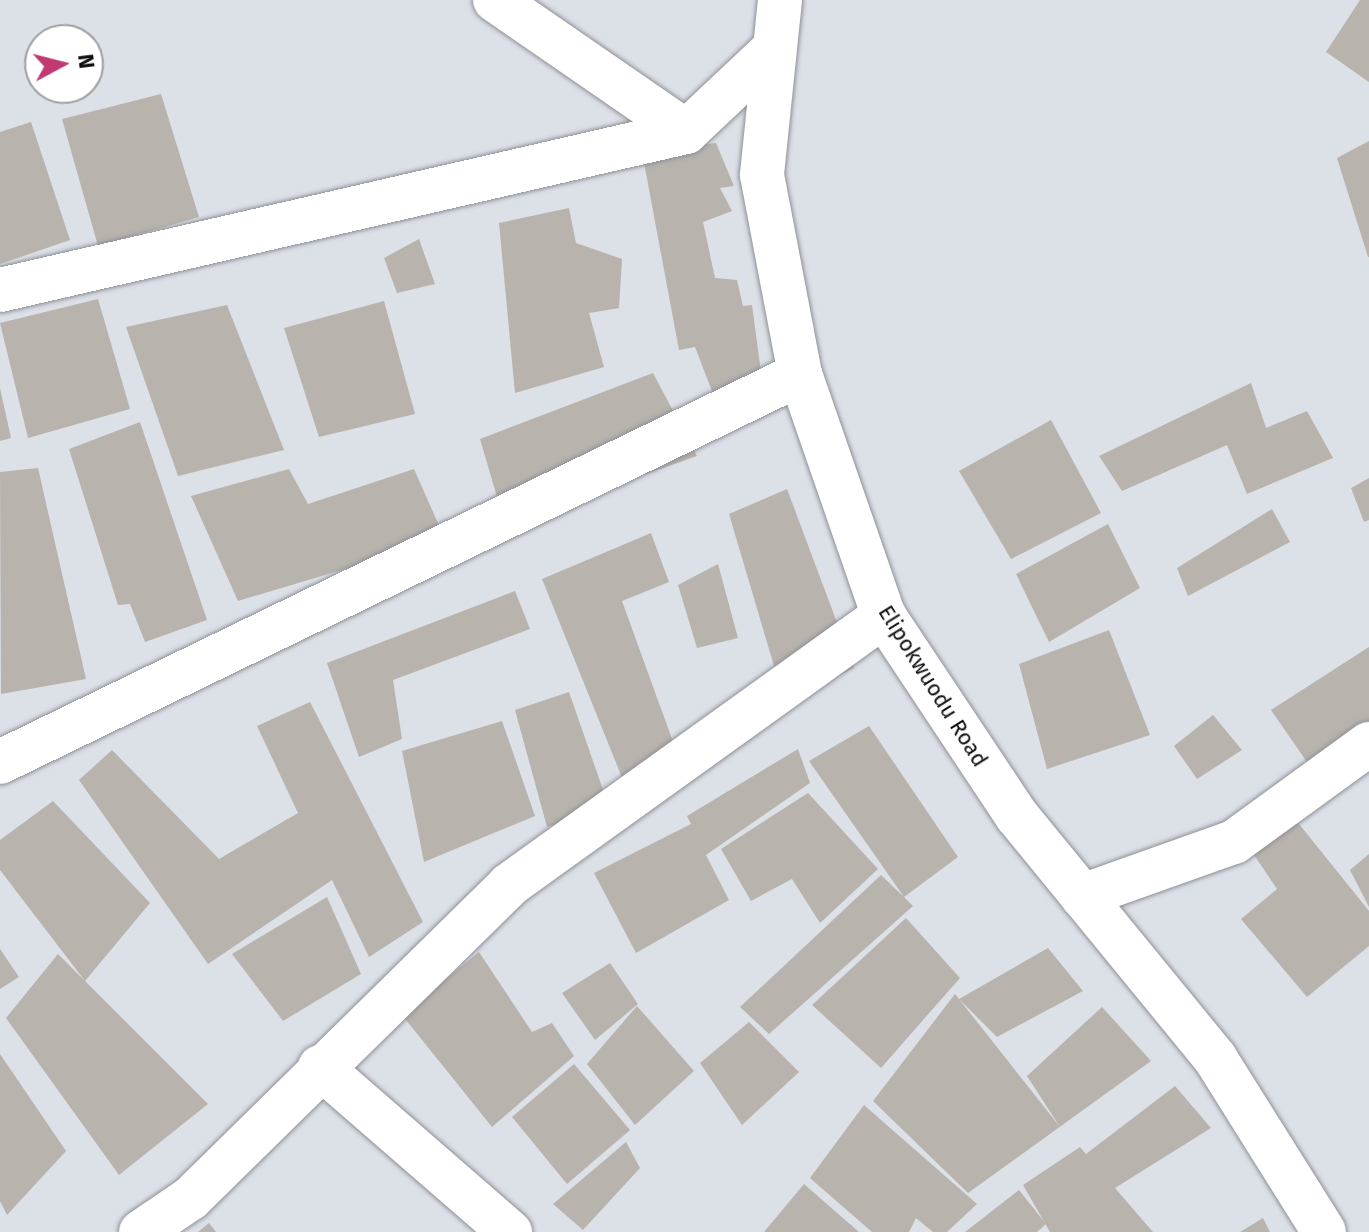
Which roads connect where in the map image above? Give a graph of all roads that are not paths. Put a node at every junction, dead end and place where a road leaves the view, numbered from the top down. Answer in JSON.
{"nodes":[{"id":1,"x":495,"y":0,"type":"edge"},
{"id":2,"x":780,"y":0,"type":"edge"},
{"id":3,"x":771,"y":52,"type":"junction"},
{"id":4,"x":686,"y":132,"type":"junction"},
{"id":5,"x":0,"y":290,"type":"edge"},
{"id":6,"x":800,"y":374,"type":"junction"},
{"id":7,"x":884,"y":616,"type":"junction"},
{"id":8,"x":1369,"y":744,"type":"edge"},
{"id":9,"x":0,"y":762,"type":"edge"},
{"id":10,"x":1082,"y":896,"type":"junction"},
{"id":11,"x":320,"y":1067,"type":"junction"},
{"id":12,"x":141,"y":1232,"type":"edge"},
{"id":13,"x":510,"y":1232,"type":"edge"},
{"id":14,"x":1324,"y":1232,"type":"edge"}],
"edges":[{"from":1,"to":4,"type":"street"},
{"from":2,"to":3,"type":"street","name":"Elipokwuodu Road"},
{"from":3,"to":4,"type":"street"},
{"from":3,"to":6,"type":"street","name":"Elipokwuodu Road"},
{"from":4,"to":5,"type":"street"},
{"from":6,"to":7,"type":"street","name":"Elipokwuodu Road"},
{"from":6,"to":9,"type":"street"},
{"from":7,"to":10,"type":"street","name":"Elipokwuodu Road"},
{"from":7,"to":11,"type":"street"},
{"from":8,"to":10,"type":"street"},
{"from":10,"to":14,"type":"street","name":"Elipokwuodu Road"},
{"from":11,"to":12,"type":"street"},
{"from":11,"to":13,"type":"street"}]}
